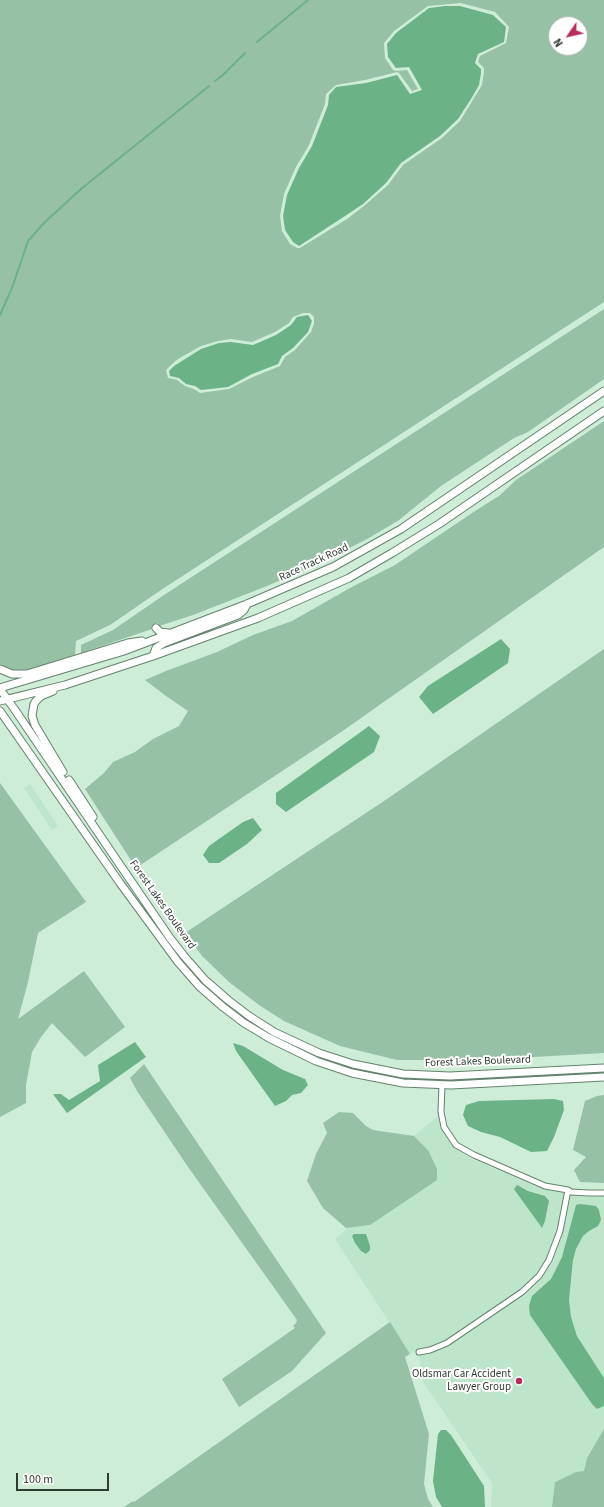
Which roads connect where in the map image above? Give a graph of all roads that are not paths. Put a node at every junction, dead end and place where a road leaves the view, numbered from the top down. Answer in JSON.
{"nodes":[{"id":1,"x":604,"y":391,"type":"edge"},
{"id":2,"x":604,"y":411,"type":"edge"},
{"id":3,"x":247,"y":604,"type":"junction"},
{"id":4,"x":156,"y":628,"type":"dead end"},
{"id":5,"x":172,"y":632,"type":"junction"},
{"id":6,"x":148,"y":641,"type":"junction"},
{"id":7,"x":154,"y":656,"type":"junction"},
{"id":8,"x":0,"y":669,"type":"edge"},
{"id":9,"x":65,"y":685,"type":"junction"},
{"id":10,"x":0,"y":689,"type":"edge"},
{"id":11,"x":4,"y":700,"type":"edge"},
{"id":12,"x":0,"y":711,"type":"edge"},
{"id":13,"x":118,"y":862,"type":"junction"},
{"id":14,"x":604,"y":1068,"type":"edge"},
{"id":15,"x":604,"y":1077,"type":"edge"},
{"id":16,"x":442,"y":1085,"type":"junction"},
{"id":17,"x":568,"y":1190,"type":"junction"},
{"id":18,"x":604,"y":1193,"type":"edge"},
{"id":19,"x":419,"y":1352,"type":"dead end"}],
"edges":[{"from":1,"to":3,"type":"main road","name":"Race Track Road"},
{"from":2,"to":7,"type":"main road"},
{"from":3,"to":5,"type":"main road","name":"Race Track Road"},
{"from":3,"to":7,"type":"main road"},
{"from":4,"to":5,"type":"main road"},
{"from":5,"to":6,"type":"main road","name":"Race Track Road"},
{"from":6,"to":8,"type":"main road"},
{"from":6,"to":10,"type":"main road","name":"Race Track Road"},
{"from":7,"to":9,"type":"main road"},
{"from":9,"to":11,"type":"main road"},
{"from":9,"to":13,"type":"main road"},
{"from":10,"to":11,"type":"main road","name":"Forest Lakes Boulevard"},
{"from":11,"to":13,"type":"main road","name":"Forest Lakes Boulevard"},
{"from":12,"to":16,"type":"main road","name":"Forest Lakes Boulevard"},
{"from":13,"to":14,"type":"main road","name":"Forest Lakes Boulevard"},
{"from":15,"to":16,"type":"main road","name":"Forest Lakes Boulevard"},
{"from":16,"to":17,"type":"street"},
{"from":17,"to":18,"type":"street"},
{"from":17,"to":19,"type":"street"}]}
